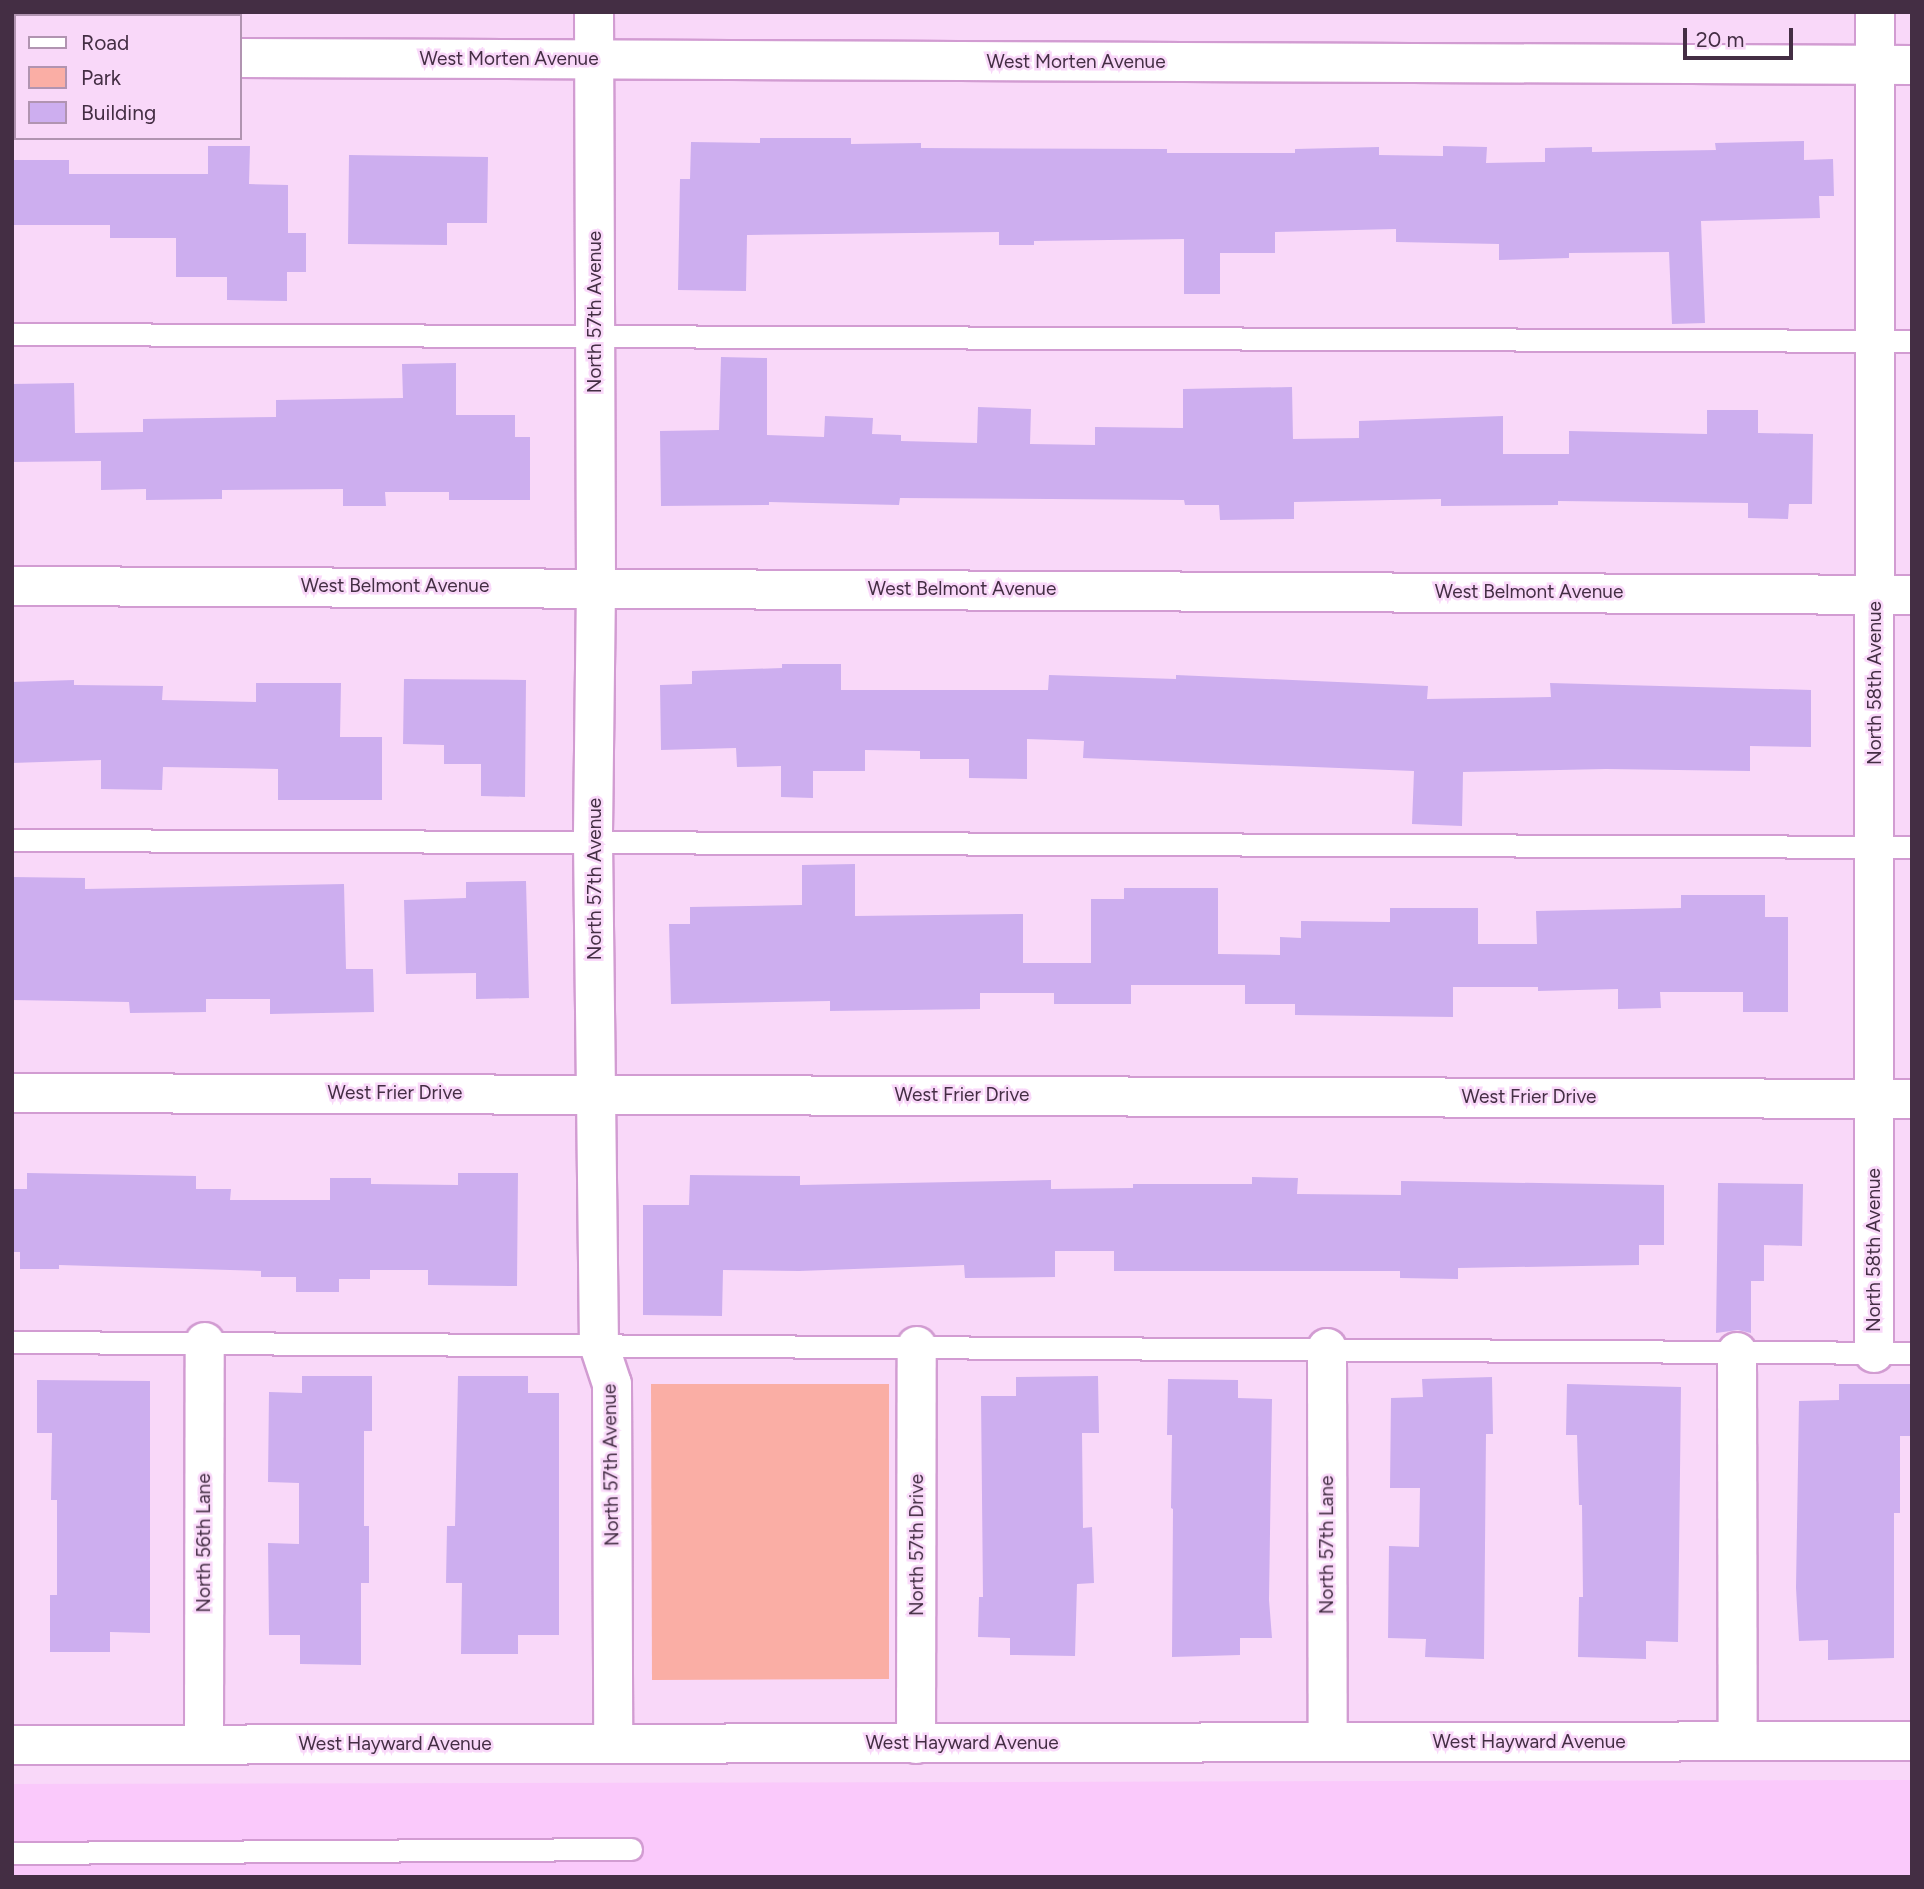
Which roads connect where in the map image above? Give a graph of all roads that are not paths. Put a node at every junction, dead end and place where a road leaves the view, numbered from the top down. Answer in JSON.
{"nodes":[{"id":1,"x":594,"y":12,"type":"edge"},
{"id":2,"x":1875,"y":12,"type":"edge"},
{"id":3,"x":242,"y":58,"type":"edge"},
{"id":4,"x":594,"y":59,"type":"junction"},
{"id":5,"x":1894,"y":65,"type":"edge"},
{"id":6,"x":12,"y":334,"type":"edge"},
{"id":7,"x":595,"y":337,"type":"junction"},
{"id":8,"x":1894,"y":340,"type":"edge"},
{"id":9,"x":12,"y":586,"type":"edge"},
{"id":10,"x":596,"y":587,"type":"junction"},
{"id":11,"x":1893,"y":595,"type":"edge"},
{"id":12,"x":12,"y":841,"type":"edge"},
{"id":13,"x":593,"y":841,"type":"junction"},
{"id":14,"x":1893,"y":847,"type":"edge"},
{"id":15,"x":12,"y":1093,"type":"edge"},
{"id":16,"x":597,"y":1094,"type":"junction"},
{"id":17,"x":1874,"y":1099,"type":"junction"},
{"id":18,"x":1912,"y":1099,"type":"edge"},
{"id":19,"x":12,"y":1342,"type":"edge"},
{"id":20,"x":205,"y":1342,"type":"junction"},
{"id":21,"x":599,"y":1345,"type":"junction"},
{"id":22,"x":917,"y":1346,"type":"junction"},
{"id":23,"x":1327,"y":1348,"type":"junction"},
{"id":24,"x":1737,"y":1352,"type":"junction"},
{"id":25,"x":1874,"y":1353,"type":"junction"},
{"id":26,"x":1912,"y":1353,"type":"edge"},
{"id":27,"x":1738,"y":1741,"type":"junction"},
{"id":28,"x":1912,"y":1741,"type":"edge"},
{"id":29,"x":1328,"y":1742,"type":"junction"},
{"id":30,"x":613,"y":1743,"type":"junction"},
{"id":31,"x":916,"y":1744,"type":"junction"},
{"id":32,"x":12,"y":1745,"type":"edge"},
{"id":33,"x":204,"y":1745,"type":"junction"},
{"id":34,"x":631,"y":1849,"type":"dead end"},
{"id":35,"x":12,"y":1853,"type":"edge"}],
"edges":[{"from":1,"to":4,"type":"street","name":"North 57th Avenue"},
{"from":2,"to":5,"type":"street","name":"North 58th Avenue"},
{"from":3,"to":4,"type":"street","name":"West Morten Avenue"},
{"from":4,"to":5,"type":"street","name":"West Morten Avenue"},
{"from":4,"to":7,"type":"street","name":"North 57th Avenue"},
{"from":5,"to":8,"type":"street","name":"North 58th Avenue"},
{"from":6,"to":7,"type":"lane"},
{"from":7,"to":8,"type":"lane"},
{"from":7,"to":10,"type":"street","name":"North 57th Avenue"},
{"from":8,"to":11,"type":"street","name":"North 58th Avenue"},
{"from":9,"to":10,"type":"street","name":"West Belmont Avenue"},
{"from":10,"to":11,"type":"street","name":"West Belmont Avenue"},
{"from":10,"to":13,"type":"street","name":"North 57th Avenue"},
{"from":11,"to":14,"type":"street","name":"North 58th Avenue"},
{"from":12,"to":13,"type":"lane"},
{"from":13,"to":14,"type":"lane"},
{"from":13,"to":16,"type":"street","name":"North 57th Avenue"},
{"from":14,"to":17,"type":"street","name":"North 58th Avenue"},
{"from":15,"to":16,"type":"street","name":"West Frier Drive"},
{"from":16,"to":17,"type":"street","name":"West Frier Drive"},
{"from":16,"to":21,"type":"street","name":"North 57th Avenue"},
{"from":17,"to":18,"type":"street","name":"West Frier Drive"},
{"from":17,"to":25,"type":"street","name":"North 58th Avenue"},
{"from":19,"to":20,"type":"lane"},
{"from":20,"to":21,"type":"lane"},
{"from":20,"to":33,"type":"street","name":"North 56th Lane"},
{"from":21,"to":22,"type":"lane"},
{"from":21,"to":30,"type":"street","name":"North 57th Avenue"},
{"from":22,"to":23,"type":"lane"},
{"from":22,"to":31,"type":"street","name":"North 57th Drive"},
{"from":23,"to":24,"type":"lane"},
{"from":23,"to":29,"type":"street","name":"North 57th Lane"},
{"from":24,"to":25,"type":"lane"},
{"from":24,"to":27,"type":"street"},
{"from":25,"to":26,"type":"lane"},
{"from":27,"to":28,"type":"street","name":"West Hayward Avenue"},
{"from":27,"to":29,"type":"street","name":"West Hayward Avenue"},
{"from":29,"to":31,"type":"street","name":"West Hayward Avenue"},
{"from":30,"to":31,"type":"street","name":"West Hayward Avenue"},
{"from":30,"to":33,"type":"street","name":"West Hayward Avenue"},
{"from":32,"to":33,"type":"street","name":"West Hayward Avenue"},
{"from":34,"to":35,"type":"lane"}]}
